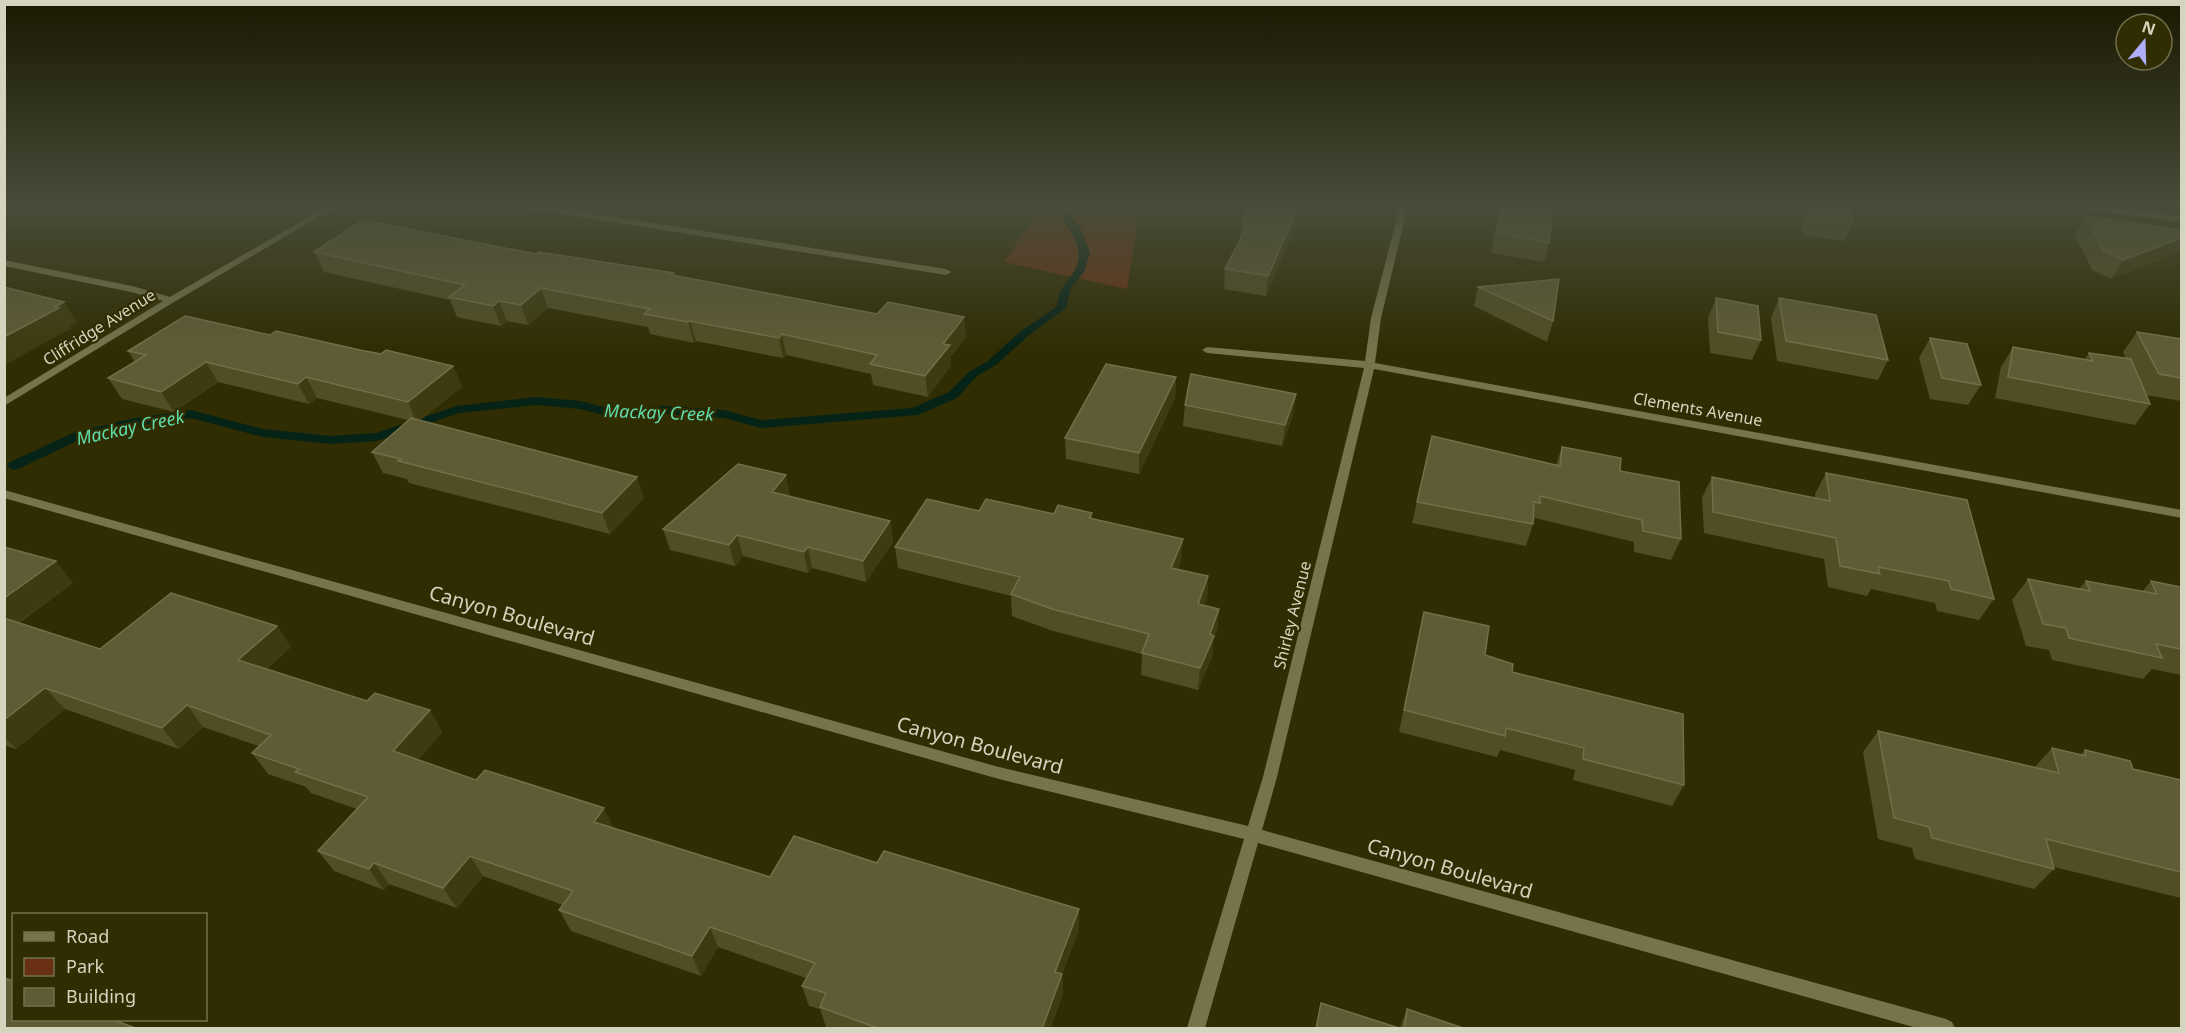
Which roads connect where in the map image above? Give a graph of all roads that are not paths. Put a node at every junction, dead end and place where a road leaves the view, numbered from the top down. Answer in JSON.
{"nodes":[{"id":1,"x":250,"y":254,"type":"edge"},
{"id":2,"x":834,"y":254,"type":"edge"},
{"id":3,"x":1392,"y":254,"type":"edge"},
{"id":4,"x":4,"y":263,"type":"edge"},
{"id":5,"x":946,"y":272,"type":"dead end"},
{"id":6,"x":171,"y":300,"type":"junction"},
{"id":7,"x":1206,"y":350,"type":"dead end"},
{"id":8,"x":1370,"y":365,"type":"junction"},
{"id":9,"x":4,"y":402,"type":"edge"},
{"id":10,"x":4,"y":494,"type":"edge"},
{"id":11,"x":2181,"y":514,"type":"edge"},
{"id":12,"x":1252,"y":834,"type":"junction"},
{"id":13,"x":1196,"y":1029,"type":"edge"},
{"id":14,"x":1946,"y":1029,"type":"edge"}],
"edges":[{"from":1,"to":6,"type":"street","name":"Cliffridge Avenue"},
{"from":2,"to":5,"type":"street"},
{"from":3,"to":8,"type":"street","name":"Shirley Avenue"},
{"from":4,"to":6,"type":"street"},
{"from":6,"to":9,"type":"street","name":"Cliffridge Avenue"},
{"from":7,"to":8,"type":"street","name":"Clements Avenue"},
{"from":8,"to":11,"type":"street","name":"Clements Avenue"},
{"from":8,"to":12,"type":"street","name":"Shirley Avenue"},
{"from":10,"to":12,"type":"street","name":"Canyon Boulevard"},
{"from":12,"to":13,"type":"street","name":"Shirley Avenue"},
{"from":12,"to":14,"type":"street","name":"Canyon Boulevard"}]}
